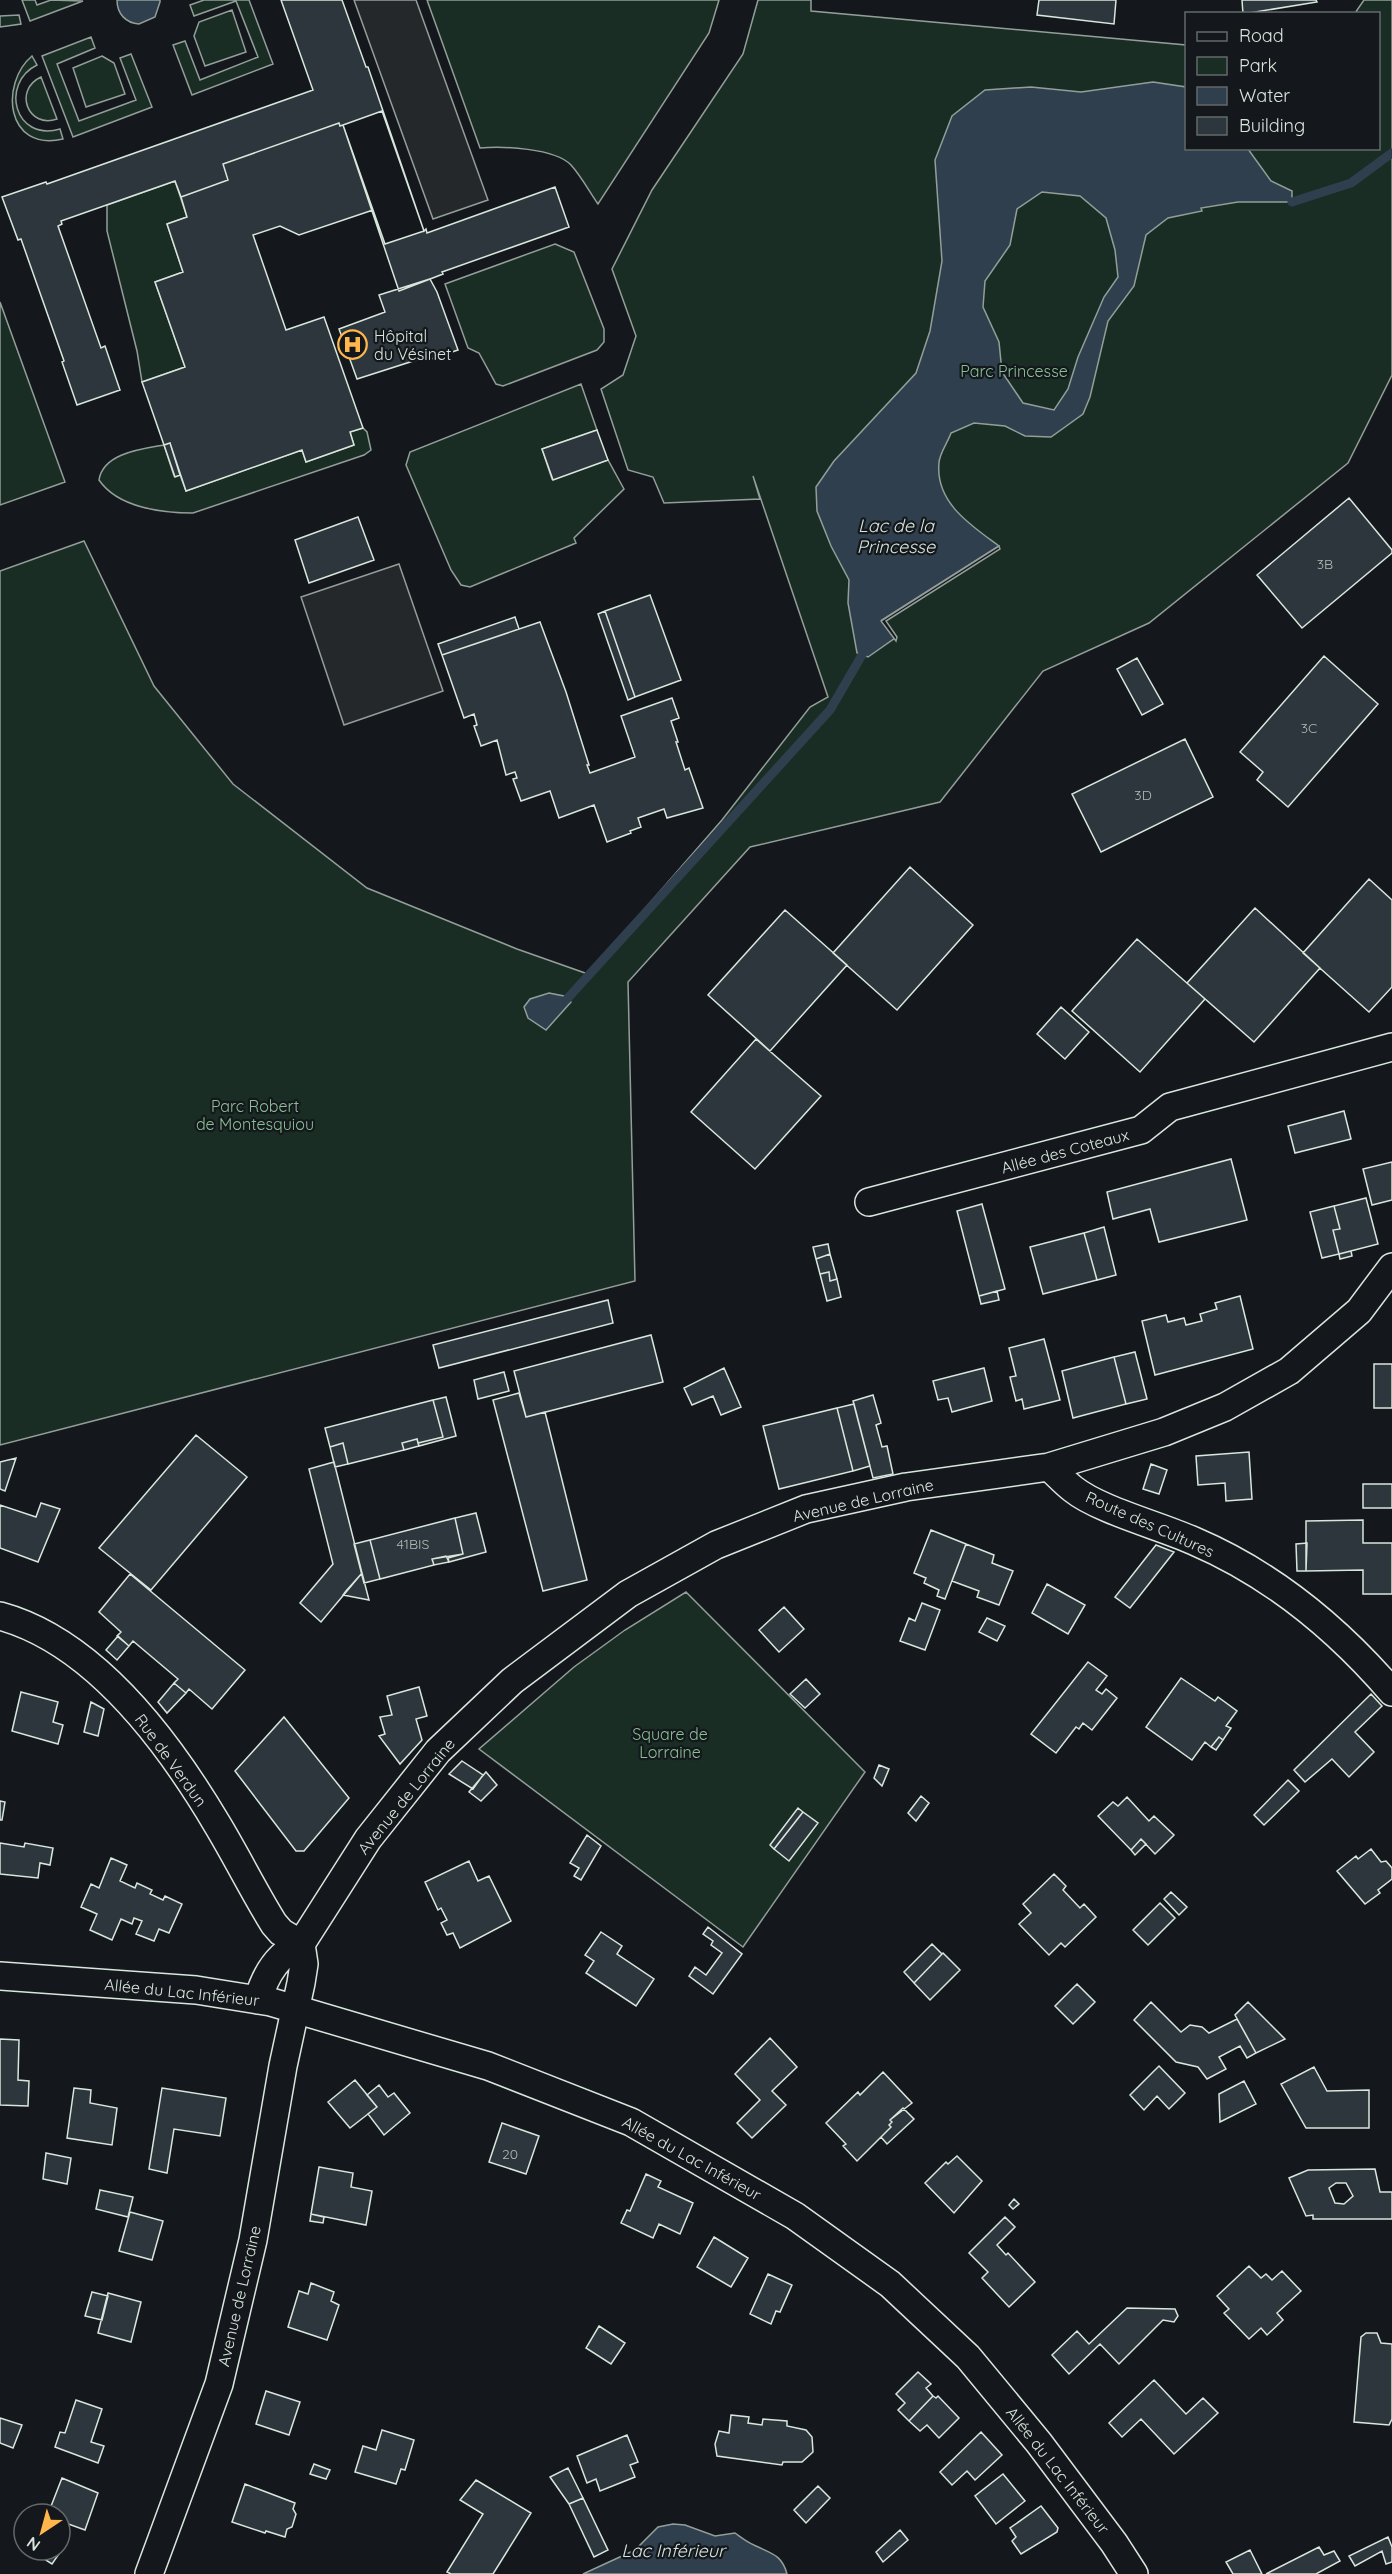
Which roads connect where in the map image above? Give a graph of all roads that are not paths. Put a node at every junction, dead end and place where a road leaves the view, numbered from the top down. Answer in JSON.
{"nodes":[{"id":1,"x":1392,"y":1047,"type":"edge"},
{"id":2,"x":869,"y":1202,"type":"dead end"},
{"id":3,"x":1392,"y":1267,"type":"edge"},
{"id":4,"x":1049,"y":1467,"type":"junction"},
{"id":5,"x":0,"y":1616,"type":"edge"},
{"id":6,"x":1392,"y":1692,"type":"edge"},
{"id":7,"x":301,"y":1944,"type":"junction"},
{"id":8,"x":0,"y":1977,"type":"edge"},
{"id":9,"x":258,"y":2000,"type":"junction"},
{"id":10,"x":294,"y":2009,"type":"junction"},
{"id":11,"x":149,"y":2574,"type":"edge"},
{"id":12,"x":1134,"y":2574,"type":"edge"}],
"edges":[{"from":1,"to":2,"type":"street","name":"Allée des Coteaux"},
{"from":3,"to":4,"type":"street","name":"Avenue de Lorraine"},
{"from":4,"to":6,"type":"street","name":"Route des Cultures"},
{"from":4,"to":7,"type":"street","name":"Avenue de Lorraine"},
{"from":5,"to":7,"type":"street","name":"Rue de Verdun"},
{"from":7,"to":9,"type":"street"},
{"from":7,"to":10,"type":"street","name":"Avenue de Lorraine"},
{"from":8,"to":9,"type":"street","name":"Allée du Lac Inférieur"},
{"from":9,"to":10,"type":"street","name":"Allée du Lac Inférieur"},
{"from":10,"to":11,"type":"street","name":"Avenue de Lorraine"},
{"from":10,"to":12,"type":"street","name":"Allée du Lac Inférieur"}]}
